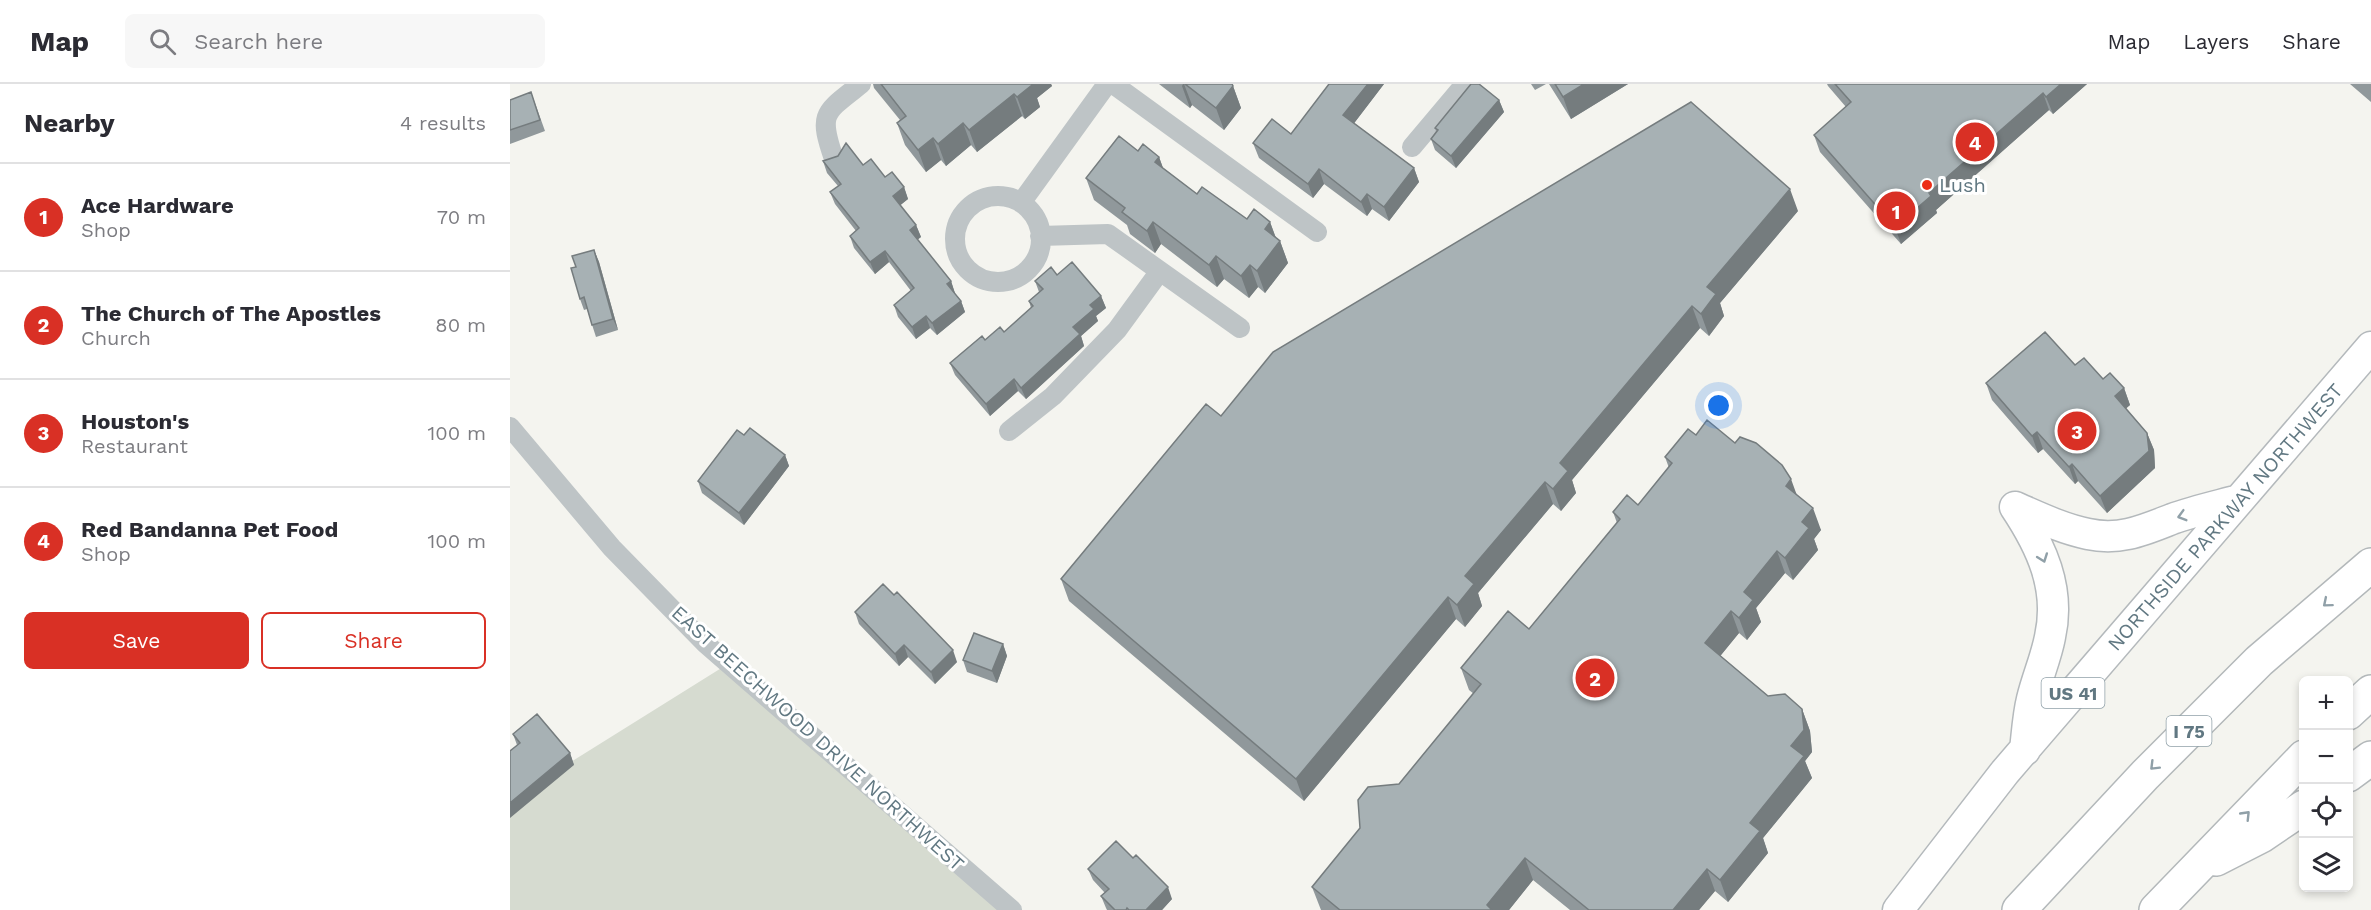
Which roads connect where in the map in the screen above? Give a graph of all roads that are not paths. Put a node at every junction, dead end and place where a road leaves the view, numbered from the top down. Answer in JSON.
{"nodes":[{"id":1,"x":861,"y":84,"type":"edge"},
{"id":2,"x":1107,"y":84,"type":"edge"},
{"id":3,"x":1113,"y":84,"type":"edge"},
{"id":4,"x":1465,"y":84,"type":"edge"},
{"id":5,"x":1412,"y":147,"type":"dead end"},
{"id":6,"x":834,"y":159,"type":"edge"},
{"id":7,"x":1021,"y":203,"type":"junction"},
{"id":8,"x":1317,"y":232,"type":"dead end"},
{"id":9,"x":1040,"y":236,"type":"junction"},
{"id":10,"x":1160,"y":271,"type":"junction"},
{"id":11,"x":1239,"y":328,"type":"dead end"},
{"id":12,"x":2371,"y":347,"type":"edge"},
{"id":13,"x":510,"y":427,"type":"edge"},
{"id":14,"x":1009,"y":431,"type":"dead end"},
{"id":15,"x":2239,"y":500,"type":"junction"},
{"id":16,"x":2371,"y":565,"type":"edge"},
{"id":17,"x":2371,"y":692,"type":"edge"},
{"id":18,"x":2353,"y":709,"type":"edge"},
{"id":19,"x":2025,"y":750,"type":"junction"},
{"id":20,"x":2371,"y":758,"type":"edge"},
{"id":21,"x":2299,"y":762,"type":"edge"},
{"id":22,"x":2353,"y":772,"type":"edge"},
{"id":23,"x":2299,"y":810,"type":"edge"},
{"id":24,"x":2190,"y":872,"type":"junction"},
{"id":25,"x":1012,"y":910,"type":"edge"},
{"id":26,"x":1898,"y":910,"type":"edge"},
{"id":27,"x":2019,"y":910,"type":"edge"},
{"id":28,"x":2156,"y":910,"type":"edge"}],
"edges":[{"from":1,"to":6,"type":"street"},
{"from":2,"to":7,"type":"street"},
{"from":3,"to":8,"type":"street"},
{"from":4,"to":5,"type":"street"},
{"from":7,"to":9,"type":"street"},
{"from":7,"to":9,"type":"street"},
{"from":9,"to":10,"type":"street"},
{"from":10,"to":11,"type":"street"},
{"from":10,"to":14,"type":"street"},
{"from":12,"to":15,"type":"main road","name":"NORTHSIDE PARKWAY NORTHWEST","number":"US 41"},
{"from":13,"to":25,"type":"street","name":"EAST BEECHWOOD DRIVE NORTHWEST"},
{"from":15,"to":19,"type":"main road","name":"NORTHSIDE PARKWAY NORTHWEST","number":"US 41"},
{"from":15,"to":19,"type":"main road","one_way":true},
{"from":16,"to":27,"type":"highway","number":"I 75","one_way":true},
{"from":17,"to":18,"type":"highway"},
{"from":19,"to":26,"type":"main road","name":"NORTHSIDE PARKWAY NORTHWEST","number":"US 41"},
{"from":20,"to":22,"type":"highway"},
{"from":24,"to":21,"type":"highway","one_way":true},
{"from":23,"to":24,"type":"highway"},
{"from":24,"to":28,"type":"highway"}]}
